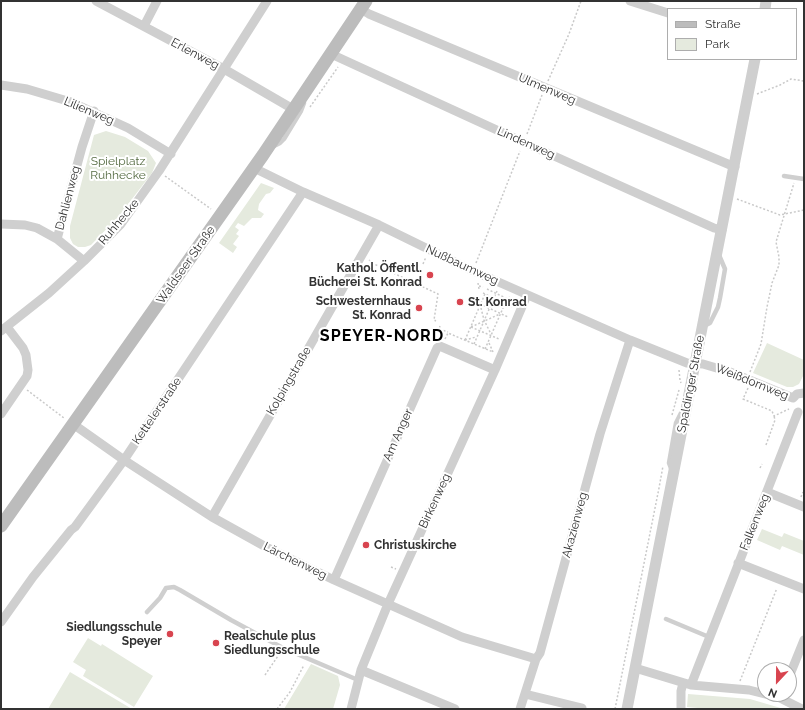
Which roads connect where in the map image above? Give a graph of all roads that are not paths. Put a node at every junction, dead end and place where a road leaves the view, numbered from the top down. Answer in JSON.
{"nodes":[{"id":1,"x":96,"y":1,"type":"edge"},
{"id":2,"x":157,"y":1,"type":"edge"},
{"id":3,"x":267,"y":1,"type":"edge"},
{"id":4,"x":630,"y":1,"type":"edge"},
{"id":5,"x":364,"y":5,"type":"edge"},
{"id":6,"x":667,"y":14,"type":"edge"},
{"id":7,"x":144,"y":26,"type":"junction"},
{"id":8,"x":336,"y":57,"type":"junction"},
{"id":9,"x":755,"y":60,"type":"edge"},
{"id":10,"x":224,"y":69,"type":"junction"},
{"id":11,"x":1,"y":84,"type":"edge"},
{"id":12,"x":307,"y":88,"type":"junction"},
{"id":13,"x":293,"y":109,"type":"junction"},
{"id":14,"x":94,"y":112,"type":"junction"},
{"id":15,"x":268,"y":148,"type":"junction"},
{"id":16,"x":171,"y":154,"type":"junction"},
{"id":17,"x":734,"y":167,"type":"junction"},
{"id":18,"x":254,"y":168,"type":"junction"},
{"id":19,"x":784,"y":176,"type":"dead end"},
{"id":20,"x":804,"y":179,"type":"edge"},
{"id":21,"x":303,"y":192,"type":"junction"},
{"id":22,"x":1,"y":224,"type":"edge"},
{"id":23,"x":379,"y":225,"type":"junction"},
{"id":24,"x":722,"y":230,"type":"junction"},
{"id":25,"x":57,"y":239,"type":"junction"},
{"id":26,"x":84,"y":261,"type":"junction"},
{"id":27,"x":526,"y":295,"type":"junction"},
{"id":28,"x":4,"y":329,"type":"edge"},
{"id":29,"x":630,"y":340,"type":"junction"},
{"id":30,"x":695,"y":363,"type":"junction"},
{"id":31,"x":495,"y":370,"type":"junction"},
{"id":32,"x":804,"y":393,"type":"edge"},
{"id":33,"x":797,"y":408,"type":"edge"},
{"id":34,"x":1,"y":414,"type":"edge"},
{"id":35,"x":70,"y":422,"type":"junction"},
{"id":36,"x":124,"y":460,"type":"junction"},
{"id":37,"x":767,"y":492,"type":"junction"},
{"id":38,"x":804,"y":507,"type":"edge"},
{"id":39,"x":212,"y":517,"type":"junction"},
{"id":40,"x":1,"y":526,"type":"edge"},
{"id":41,"x":738,"y":563,"type":"junction"},
{"id":42,"x":334,"y":580,"type":"junction"},
{"id":43,"x":804,"y":589,"type":"edge"},
{"id":44,"x":388,"y":604,"type":"junction"},
{"id":45,"x":147,"y":612,"type":"dead end"},
{"id":46,"x":666,"y":619,"type":"dead end"},
{"id":47,"x":1,"y":622,"type":"edge"},
{"id":48,"x":709,"y":637,"type":"junction"},
{"id":49,"x":804,"y":640,"type":"edge"},
{"id":50,"x":536,"y":659,"type":"junction"},
{"id":51,"x":795,"y":662,"type":"edge"},
{"id":52,"x":635,"y":668,"type":"junction"},
{"id":53,"x":361,"y":670,"type":"junction"},
{"id":54,"x":358,"y":680,"type":"junction"},
{"id":55,"x":687,"y":684,"type":"junction"},
{"id":56,"x":757,"y":692,"type":"edge"},
{"id":57,"x":525,"y":694,"type":"junction"},
{"id":58,"x":791,"y":702,"type":"edge"},
{"id":59,"x":582,"y":708,"type":"edge"},
{"id":60,"x":351,"y":709,"type":"edge"},
{"id":61,"x":455,"y":709,"type":"edge"},
{"id":62,"x":520,"y":709,"type":"edge"},
{"id":63,"x":627,"y":709,"type":"edge"},
{"id":64,"x":681,"y":709,"type":"edge"},
{"id":65,"x":802,"y":709,"type":"edge"}],
"edges":[{"from":1,"to":7,"type":"street","name":"Erlenweg"},
{"from":2,"to":7,"type":"street"},
{"from":3,"to":10,"type":"street","name":"Ruhhecke"},
{"from":4,"to":6,"type":"street"},
{"from":5,"to":8,"type":"main road","name":"Waldseer Straße"},
{"from":5,"to":17,"type":"street","name":"Ulmenweg"},
{"from":7,"to":10,"type":"street","name":"Erlenweg"},
{"from":8,"to":12,"type":"main road","name":"Waldseer Straße"},
{"from":8,"to":24,"type":"street","name":"Lindenweg"},
{"from":9,"to":17,"type":"street","name":"Spaldinger Straße"},
{"from":10,"to":13,"type":"street","name":"Erlenweg"},
{"from":10,"to":16,"type":"street","name":"Ruhhecke"},
{"from":11,"to":14,"type":"street","name":"Lilienweg"},
{"from":12,"to":13,"type":"main road","name":"Waldseer Straße"},
{"from":12,"to":15,"type":"lane"},
{"from":13,"to":15,"type":"main road","name":"Waldseer Straße"},
{"from":14,"to":16,"type":"street","name":"Lilienweg"},
{"from":14,"to":25,"type":"street","name":"Dahlienweg"},
{"from":15,"to":18,"type":"main road","name":"Waldseer Straße"},
{"from":16,"to":26,"type":"street","name":"Ruhhecke"},
{"from":17,"to":24,"type":"street","name":"Spaldinger Straße"},
{"from":18,"to":21,"type":"street","name":"Nußbaumweg"},
{"from":18,"to":35,"type":"main road","name":"Waldseer Straße"},
{"from":19,"to":20,"type":"lane"},
{"from":21,"to":23,"type":"street","name":"Nußbaumweg"},
{"from":21,"to":36,"type":"street","name":"Kettelerstraße"},
{"from":22,"to":25,"type":"street"},
{"from":23,"to":27,"type":"street","name":"Nußbaumweg"},
{"from":23,"to":39,"type":"street","name":"Kolpingstraße"},
{"from":24,"to":30,"type":"street","name":"Spaldinger Straße"},
{"from":25,"to":26,"type":"street"},
{"from":26,"to":28,"type":"street","name":"Ruhhecke"},
{"from":27,"to":29,"type":"street","name":"Nußbaumweg"},
{"from":27,"to":31,"type":"street","name":"Birkenweg"},
{"from":28,"to":34,"type":"street"},
{"from":29,"to":30,"type":"street","name":"Nußbaumweg"},
{"from":29,"to":50,"type":"street","name":"Akazienweg"},
{"from":30,"to":33,"type":"street","name":"Weißdornweg"},
{"from":30,"to":52,"type":"street","name":"Spaldinger Straße"},
{"from":31,"to":42,"type":"street","name":"Am Anger"},
{"from":31,"to":44,"type":"street","name":"Birkenweg"},
{"from":32,"to":33,"type":"street"},
{"from":33,"to":37,"type":"street","name":"Falkenweg"},
{"from":35,"to":36,"type":"street","name":"Lärchenweg"},
{"from":35,"to":40,"type":"main road","name":"Waldseer Straße"},
{"from":36,"to":39,"type":"street","name":"Lärchenweg"},
{"from":36,"to":47,"type":"street","name":"Kettelerstraße"},
{"from":37,"to":38,"type":"street"},
{"from":37,"to":41,"type":"street","name":"Falkenweg"},
{"from":39,"to":42,"type":"street","name":"Lärchenweg"},
{"from":41,"to":43,"type":"street"},
{"from":41,"to":48,"type":"street","name":"Falkenweg"},
{"from":42,"to":44,"type":"street","name":"Lärchenweg"},
{"from":44,"to":50,"type":"street","name":"Lärchenweg"},
{"from":44,"to":53,"type":"street","name":"Birkenweg"},
{"from":45,"to":54,"type":"lane"},
{"from":46,"to":48,"type":"lane"},
{"from":48,"to":55,"type":"street","name":"Falkenweg"},
{"from":49,"to":51,"type":"street"},
{"from":50,"to":57,"type":"street","name":"Akazienweg"},
{"from":52,"to":55,"type":"street"},
{"from":52,"to":63,"type":"street","name":"Spaldinger Straße"},
{"from":53,"to":54,"type":"street","name":"Birkenweg"},
{"from":53,"to":61,"type":"street"},
{"from":54,"to":60,"type":"street","name":"Birkenweg"},
{"from":55,"to":56,"type":"street"},
{"from":55,"to":64,"type":"street","name":"Falkenweg"},
{"from":57,"to":59,"type":"street"},
{"from":57,"to":62,"type":"street","name":"Akazienweg"},
{"from":58,"to":65,"type":"street"}]}
